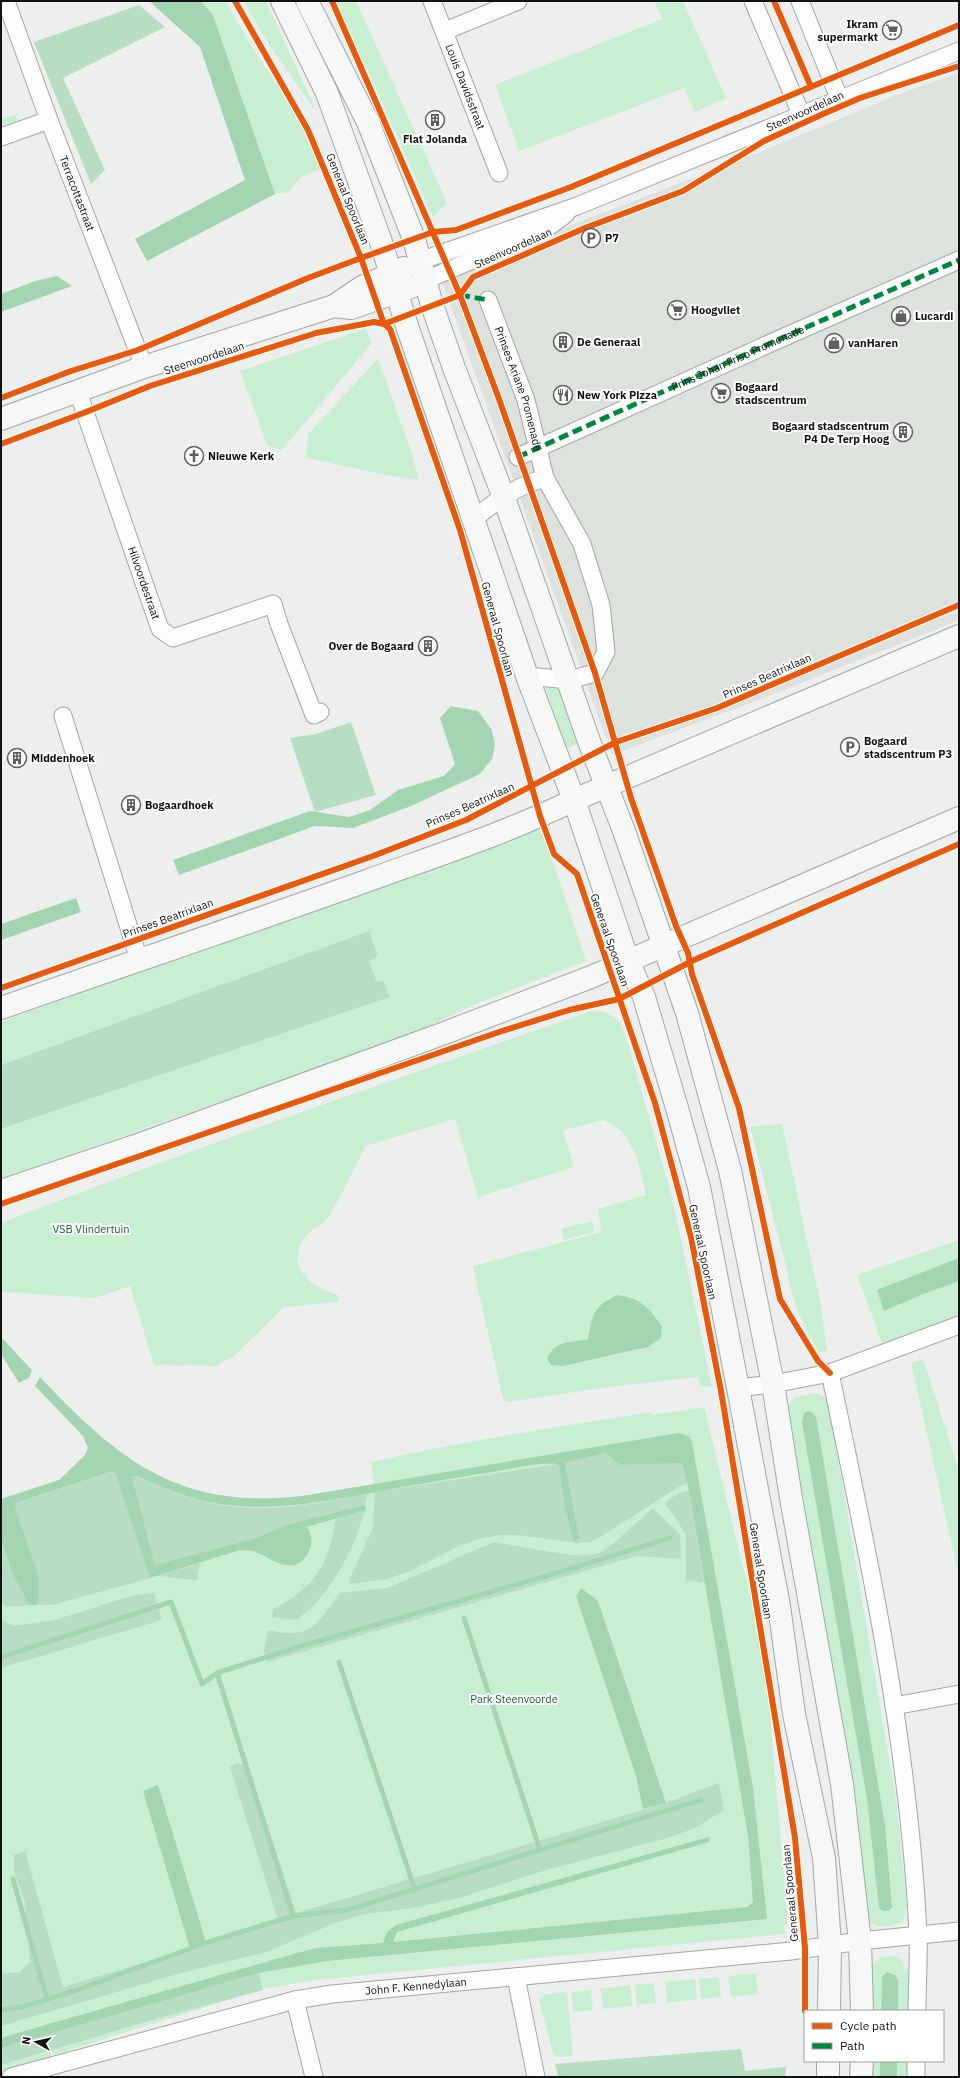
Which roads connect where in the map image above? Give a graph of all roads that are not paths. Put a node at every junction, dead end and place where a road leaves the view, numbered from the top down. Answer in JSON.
{"nodes":[{"id":1,"x":6,"y":1,"type":"edge"},
{"id":2,"x":282,"y":1,"type":"edge"},
{"id":3,"x":307,"y":1,"type":"edge"},
{"id":4,"x":432,"y":1,"type":"edge"},
{"id":5,"x":518,"y":1,"type":"edge"},
{"id":6,"x":753,"y":1,"type":"edge"},
{"id":7,"x":800,"y":1,"type":"edge"},
{"id":8,"x":445,"y":31,"type":"junction"},
{"id":9,"x":959,"y":51,"type":"edge"},
{"id":10,"x":839,"y":98,"type":"junction"},
{"id":11,"x":802,"y":114,"type":"junction"},
{"id":12,"x":49,"y":120,"type":"junction"},
{"id":13,"x":1,"y":137,"type":"edge"},
{"id":14,"x":499,"y":173,"type":"dead end"},
{"id":15,"x":959,"y":260,"type":"edge"},
{"id":16,"x":423,"y":271,"type":"junction"},
{"id":17,"x":394,"y":283,"type":"junction"},
{"id":18,"x":488,"y":300,"type":"dead end"},
{"id":19,"x":144,"y":367,"type":"junction"},
{"id":20,"x":78,"y":392,"type":"junction"},
{"id":21,"x":1,"y":419,"type":"edge"},
{"id":22,"x":539,"y":449,"type":"junction"},
{"id":23,"x":518,"y":457,"type":"dead end"},
{"id":24,"x":545,"y":478,"type":"junction"},
{"id":25,"x":503,"y":495,"type":"junction"},
{"id":26,"x":474,"y":519,"type":"junction"},
{"id":27,"x":959,"y":636,"type":"edge"},
{"id":28,"x":527,"y":676,"type":"junction"},
{"id":29,"x":569,"y":680,"type":"junction"},
{"id":30,"x":320,"y":712,"type":"dead end"},
{"id":31,"x":63,"y":716,"type":"dead end"},
{"id":32,"x":607,"y":786,"type":"junction"},
{"id":33,"x":574,"y":800,"type":"junction"},
{"id":34,"x":959,"y":818,"type":"edge"},
{"id":35,"x":664,"y":946,"type":"junction"},
{"id":36,"x":139,"y":960,"type":"junction"},
{"id":37,"x":628,"y":961,"type":"junction"},
{"id":38,"x":1,"y":1008,"type":"edge"},
{"id":39,"x":1,"y":1191,"type":"edge"},
{"id":40,"x":959,"y":1325,"type":"edge"},
{"id":41,"x":830,"y":1372,"type":"junction"},
{"id":42,"x":773,"y":1384,"type":"junction"},
{"id":43,"x":738,"y":1388,"type":"junction"},
{"id":44,"x":959,"y":1694,"type":"edge"},
{"id":45,"x":894,"y":1706,"type":"junction"},
{"id":46,"x":959,"y":1931,"type":"edge"},
{"id":47,"x":918,"y":1935,"type":"junction"},
{"id":48,"x":860,"y":1941,"type":"junction"},
{"id":49,"x":830,"y":1945,"type":"junction"},
{"id":50,"x":516,"y":1977,"type":"junction"},
{"id":51,"x":295,"y":2000,"type":"junction"},
{"id":52,"x":829,"y":2010,"type":"edge"},
{"id":53,"x":862,"y":2010,"type":"edge"},
{"id":54,"x":917,"y":2010,"type":"edge"},
{"id":55,"x":828,"y":2062,"type":"edge"},
{"id":56,"x":862,"y":2062,"type":"edge"},
{"id":57,"x":916,"y":2062,"type":"edge"},
{"id":58,"x":11,"y":2077,"type":"edge"},
{"id":59,"x":314,"y":2077,"type":"edge"},
{"id":60,"x":536,"y":2077,"type":"edge"},
{"id":61,"x":828,"y":2077,"type":"edge"},
{"id":62,"x":861,"y":2077,"type":"edge"},
{"id":63,"x":916,"y":2077,"type":"edge"}],
"edges":[{"from":1,"to":12,"type":"street","name":"Terracottastraat"},
{"from":2,"to":17,"type":"main road","name":"Generaal Spoorlaan"},
{"from":3,"to":16,"type":"main road"},
{"from":4,"to":8,"type":"street","name":"Louis Davidsstraat"},
{"from":5,"to":8,"type":"street"},
{"from":6,"to":11,"type":"street"},
{"from":7,"to":10,"type":"street"},
{"from":8,"to":14,"type":"street","name":"Louis Davidsstraat"},
{"from":9,"to":10,"type":"street","name":"Steenvoordelaan"},
{"from":10,"to":11,"type":"street","name":"Steenvoordelaan"},
{"from":11,"to":16,"type":"street","name":"Steenvoordelaan"},
{"from":12,"to":13,"type":"street"},
{"from":12,"to":19,"type":"street","name":"Terracottastraat"},
{"from":15,"to":22,"type":"street","name":"Prins Johan Friso Promenade"},
{"from":16,"to":17,"type":"main road","name":"Steenvoordelaan"},
{"from":16,"to":25,"type":"main road"},
{"from":17,"to":19,"type":"main road","name":"Steenvoordelaan"},
{"from":17,"to":26,"type":"main road","name":"Generaal Spoorlaan"},
{"from":18,"to":22,"type":"street","name":"Prinses Ariane Promenade"},
{"from":19,"to":20,"type":"main road","name":"Steenvoordelaan"},
{"from":20,"to":21,"type":"main road","name":"Steenvoordelaan"},
{"from":20,"to":30,"type":"street","name":"Hilvoordestraat"},
{"from":22,"to":23,"type":"street","name":"Prins Johan Friso Promenade"},
{"from":22,"to":24,"type":"street","name":"Prinses Ariane Promenade"},
{"from":24,"to":25,"type":"street"},
{"from":24,"to":29,"type":"street","name":"Generaal Spoorlaan"},
{"from":25,"to":26,"type":"street"},
{"from":25,"to":29,"type":"main road"},
{"from":26,"to":28,"type":"main road","name":"Generaal Spoorlaan"},
{"from":27,"to":32,"type":"main road"},
{"from":28,"to":29,"type":"street","name":"Generaal Spoorlaan"},
{"from":28,"to":33,"type":"main road","name":"Generaal Spoorlaan"},
{"from":29,"to":32,"type":"main road"},
{"from":31,"to":36,"type":"street","name":"Prinses Beatrixlaan"},
{"from":32,"to":33,"type":"main road"},
{"from":32,"to":35,"type":"main road"},
{"from":33,"to":36,"type":"main road"},
{"from":33,"to":37,"type":"main road","name":"Generaal Spoorlaan"},
{"from":34,"to":35,"type":"main road"},
{"from":35,"to":37,"type":"main road"},
{"from":35,"to":42,"type":"main road"},
{"from":36,"to":38,"type":"main road"},
{"from":37,"to":39,"type":"main road"},
{"from":37,"to":43,"type":"main road","name":"Generaal Spoorlaan"},
{"from":40,"to":41,"type":"street"},
{"from":41,"to":42,"type":"street"},
{"from":41,"to":45,"type":"street"},
{"from":42,"to":43,"type":"street"},
{"from":42,"to":48,"type":"main road"},
{"from":43,"to":49,"type":"main road","name":"Generaal Spoorlaan"},
{"from":44,"to":45,"type":"street"},
{"from":45,"to":47,"type":"street"},
{"from":46,"to":47,"type":"street","name":"John F. Kennedylaan"},
{"from":47,"to":48,"type":"street","name":"John F. Kennedylaan"},
{"from":47,"to":54,"type":"street"},
{"from":48,"to":49,"type":"street","name":"John F. Kennedylaan"},
{"from":48,"to":53,"type":"main road"},
{"from":49,"to":50,"type":"street","name":"John F. Kennedylaan"},
{"from":49,"to":52,"type":"main road","name":"Generaal Spoorlaan"},
{"from":50,"to":51,"type":"street","name":"John F. Kennedylaan"},
{"from":50,"to":60,"type":"street"},
{"from":51,"to":58,"type":"street","name":"John F. Kennedylaan"},
{"from":51,"to":59,"type":"street"},
{"from":55,"to":61,"type":"main road"},
{"from":56,"to":62,"type":"main road"},
{"from":57,"to":63,"type":"street"}]}
